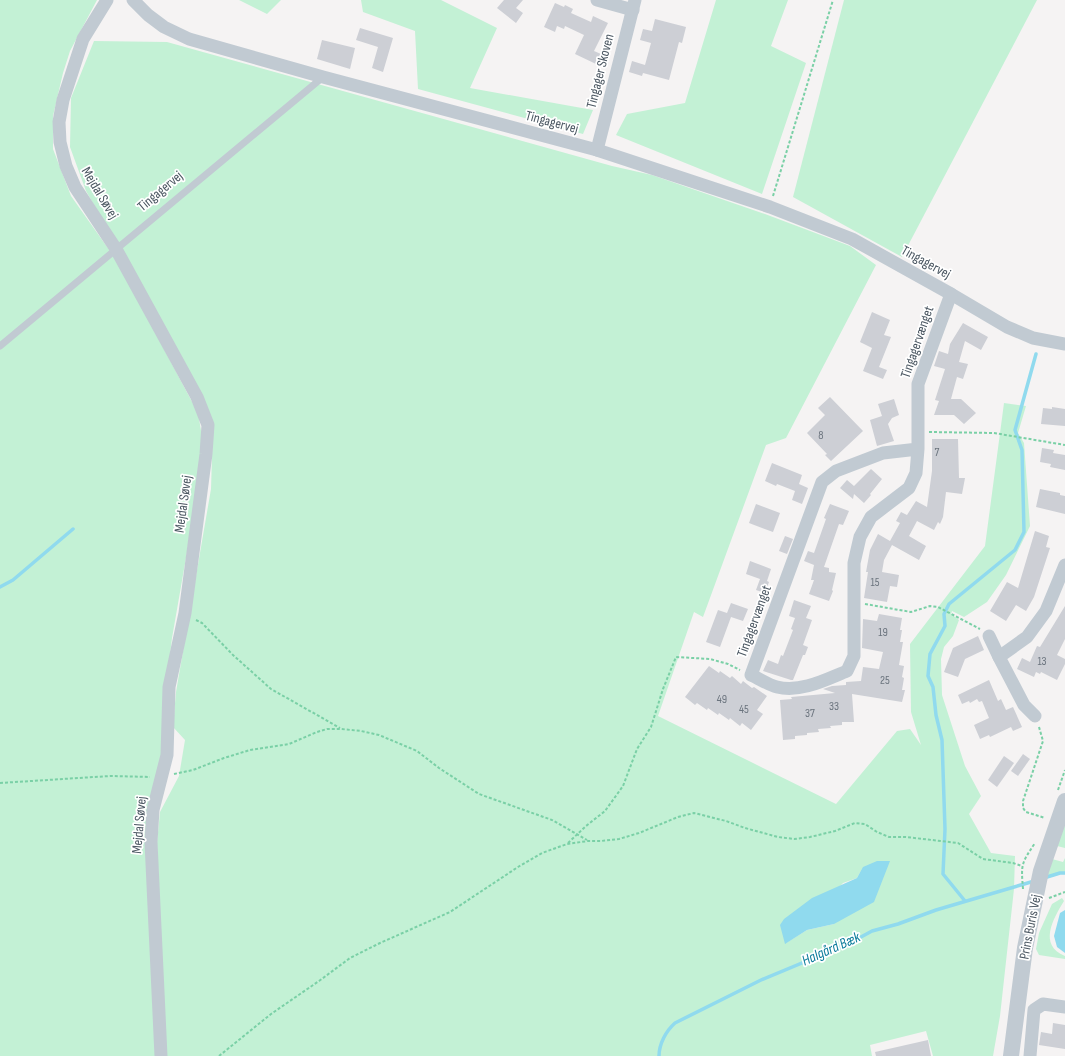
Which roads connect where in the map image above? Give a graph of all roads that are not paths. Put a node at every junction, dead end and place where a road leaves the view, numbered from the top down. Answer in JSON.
{"nodes":[{"id":1,"x":107,"y":0,"type":"edge"},
{"id":2,"x":133,"y":0,"type":"edge"},
{"id":3,"x":597,"y":0,"type":"edge"},
{"id":4,"x":634,"y":5,"type":"edge"},
{"id":5,"x":323,"y":77,"type":"junction"},
{"id":6,"x":597,"y":150,"type":"junction"},
{"id":7,"x":116,"y":249,"type":"junction"},
{"id":8,"x":952,"y":294,"type":"junction"},
{"id":9,"x":1065,"y":344,"type":"edge"},
{"id":10,"x":0,"y":346,"type":"edge"},
{"id":11,"x":918,"y":449,"type":"junction"},
{"id":12,"x":1065,"y":565,"type":"edge"},
{"id":13,"x":989,"y":636,"type":"road end"},
{"id":14,"x":999,"y":657,"type":"junction"},
{"id":15,"x":1035,"y":716,"type":"road end"},
{"id":16,"x":1065,"y":801,"type":"edge"},
{"id":17,"x":1065,"y":1007,"type":"edge"},
{"id":18,"x":160,"y":1056,"type":"edge"},
{"id":19,"x":1011,"y":1056,"type":"edge"},
{"id":20,"x":1030,"y":1056,"type":"edge"}],
"edges":[{"from":1,"to":7,"type":"street","name":"Mejdal Søvej"},
{"from":2,"to":5,"type":"street","name":"Tingagervej"},
{"from":3,"to":4,"type":"street"},
{"from":4,"to":6,"type":"street","name":"Tingager Skoven"},
{"from":5,"to":6,"type":"street","name":"Tingagervej"},
{"from":5,"to":7,"type":"lane","name":"Tingagervej"},
{"from":6,"to":8,"type":"street","name":"Tingagervej"},
{"from":7,"to":10,"type":"lane","name":"Tingagervej"},
{"from":7,"to":18,"type":"street","name":"Mejdal Søvej"},
{"from":8,"to":9,"type":"street","name":"Tingagervej"},
{"from":8,"to":11,"type":"street","name":"Tingagervænget"},
{"from":11,"to":11,"type":"street","name":"Tingagervænget"},
{"from":12,"to":14,"type":"street"},
{"from":13,"to":14,"type":"street"},
{"from":14,"to":15,"type":"street"},
{"from":16,"to":19,"type":"street","name":"Prins Buris Vej"},
{"from":17,"to":20,"type":"street"}]}
